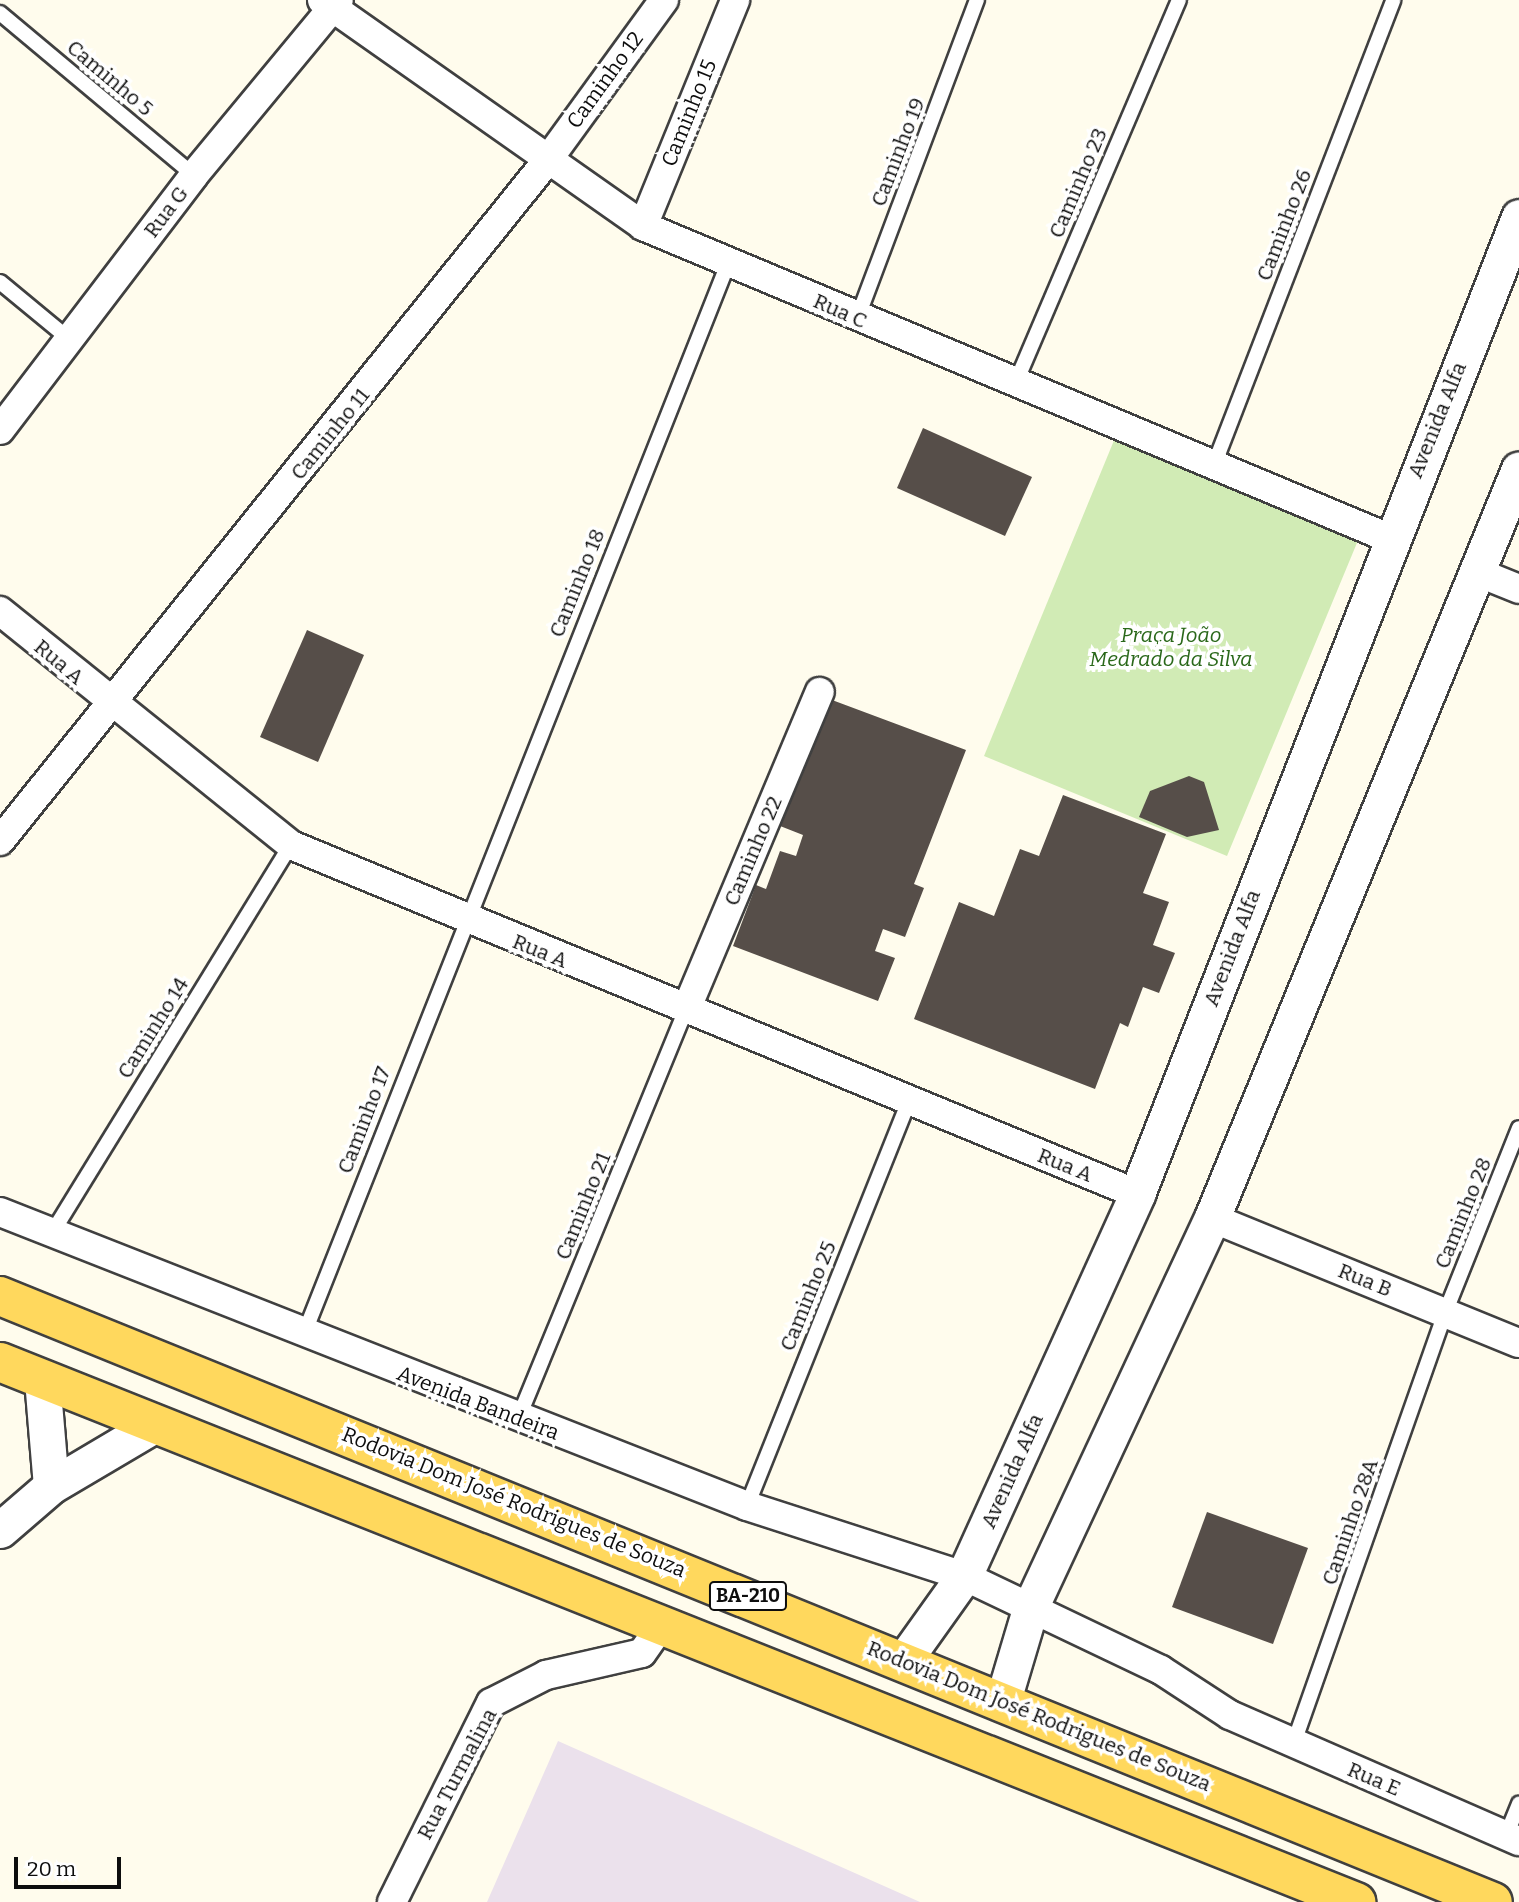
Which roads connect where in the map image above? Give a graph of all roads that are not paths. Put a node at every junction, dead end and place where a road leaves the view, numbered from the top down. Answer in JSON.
{"nodes":[{"id":1,"x":664,"y":0,"type":"edge"},
{"id":2,"x":735,"y":0,"type":"edge"},
{"id":3,"x":977,"y":0,"type":"edge"},
{"id":4,"x":1179,"y":0,"type":"edge"},
{"id":5,"x":1393,"y":0,"type":"edge"},
{"id":6,"x":331,"y":3,"type":"edge"},
{"id":7,"x":0,"y":13,"type":"edge"},
{"id":8,"x":547,"y":161,"type":"junction"},
{"id":9,"x":194,"y":175,"type":"junction"},
{"id":10,"x":1519,"y":217,"type":"edge"},
{"id":11,"x":643,"y":226,"type":"junction"},
{"id":12,"x":729,"y":261,"type":"junction"},
{"id":13,"x":0,"y":282,"type":"edge"},
{"id":14,"x":857,"y":319,"type":"junction"},
{"id":15,"x":69,"y":339,"type":"junction"},
{"id":16,"x":1016,"y":382,"type":"junction"},
{"id":17,"x":0,"y":430,"type":"edge"},
{"id":18,"x":1214,"y":465,"type":"junction"},
{"id":19,"x":1519,"y":469,"type":"edge"},
{"id":20,"x":1389,"y":538,"type":"junction"},
{"id":21,"x":1477,"y":572,"type":"junction"},
{"id":22,"x":1519,"y":589,"type":"edge"},
{"id":23,"x":0,"y":611,"type":"edge"},
{"id":24,"x":820,"y":692,"type":"dead end"},
{"id":25,"x":112,"y":707,"type":"junction"},
{"id":26,"x":0,"y":841,"type":"edge"},
{"id":27,"x":291,"y":845,"type":"junction"},
{"id":28,"x":464,"y":921,"type":"junction"},
{"id":29,"x":686,"y":1010,"type":"junction"},
{"id":30,"x":909,"y":1101,"type":"junction"},
{"id":31,"x":1519,"y":1128,"type":"edge"},
{"id":32,"x":1137,"y":1194,"type":"junction"},
{"id":33,"x":0,"y":1212,"type":"edge"},
{"id":34,"x":1212,"y":1218,"type":"junction"},
{"id":35,"x":52,"y":1233,"type":"junction"},
{"id":36,"x":0,"y":1296,"type":"edge"},
{"id":37,"x":1445,"y":1313,"type":"junction"},
{"id":38,"x":304,"y":1335,"type":"junction"},
{"id":39,"x":1519,"y":1343,"type":"edge"},
{"id":40,"x":0,"y":1362,"type":"edge"},
{"id":41,"x":43,"y":1380,"type":"junction"},
{"id":42,"x":518,"y":1419,"type":"junction"},
{"id":43,"x":154,"y":1425,"type":"junction"},
{"id":44,"x":51,"y":1486,"type":"junction"},
{"id":45,"x":747,"y":1506,"type":"junction"},
{"id":46,"x":0,"y":1530,"type":"edge"},
{"id":47,"x":964,"y":1576,"type":"junction"},
{"id":48,"x":1031,"y":1606,"type":"junction"},
{"id":49,"x":660,"y":1626,"type":"junction"},
{"id":50,"x":904,"y":1660,"type":"junction"},
{"id":51,"x":1003,"y":1700,"type":"junction"},
{"id":52,"x":1293,"y":1745,"type":"junction"},
{"id":53,"x":1519,"y":1803,"type":"edge"},
{"id":54,"x":1513,"y":1838,"type":"edge"},
{"id":55,"x":392,"y":1902,"type":"edge"},
{"id":56,"x":1356,"y":1902,"type":"edge"},
{"id":57,"x":1493,"y":1902,"type":"edge"}],
"edges":[{"from":1,"to":8,"type":"street","name":"Caminho 12"},
{"from":2,"to":11,"type":"street","name":"Caminho 15"},
{"from":3,"to":14,"type":"lane","name":"Caminho 19"},
{"from":4,"to":16,"type":"lane","name":"Caminho 23"},
{"from":5,"to":18,"type":"lane","name":"Caminho 26"},
{"from":6,"to":8,"type":"street","name":"Rua C"},
{"from":6,"to":9,"type":"street","name":"Rua G"},
{"from":7,"to":9,"type":"lane","name":"Caminho 5"},
{"from":8,"to":11,"type":"street","name":"Rua C"},
{"from":8,"to":25,"type":"street","name":"Caminho 11"},
{"from":9,"to":15,"type":"street","name":"Rua G"},
{"from":10,"to":20,"type":"street","name":"Avenida Alfa"},
{"from":11,"to":12,"type":"street","name":"Rua C"},
{"from":12,"to":14,"type":"street","name":"Rua C"},
{"from":12,"to":28,"type":"lane","name":"Caminho 18"},
{"from":13,"to":15,"type":"lane"},
{"from":14,"to":16,"type":"street","name":"Rua C"},
{"from":15,"to":17,"type":"street","name":"Rua G"},
{"from":16,"to":18,"type":"street","name":"Rua C"},
{"from":18,"to":20,"type":"street","name":"Rua C"},
{"from":19,"to":21,"type":"street"},
{"from":20,"to":32,"type":"street","name":"Avenida Alfa"},
{"from":21,"to":22,"type":"street"},
{"from":21,"to":34,"type":"street"},
{"from":23,"to":25,"type":"street","name":"Rua A"},
{"from":24,"to":29,"type":"street","name":"Caminho 22"},
{"from":25,"to":26,"type":"street","name":"Caminho 11"},
{"from":25,"to":27,"type":"street","name":"Rua A"},
{"from":27,"to":28,"type":"street","name":"Rua A"},
{"from":27,"to":35,"type":"lane","name":"Caminho 14"},
{"from":28,"to":29,"type":"street","name":"Rua A"},
{"from":28,"to":38,"type":"lane","name":"Caminho 17"},
{"from":29,"to":30,"type":"street","name":"Rua A"},
{"from":29,"to":42,"type":"lane","name":"Caminho 21"},
{"from":30,"to":32,"type":"street","name":"Rua A"},
{"from":30,"to":45,"type":"lane","name":"Caminho 25"},
{"from":31,"to":37,"type":"lane","name":"Caminho 28"},
{"from":32,"to":47,"type":"street","name":"Avenida Alfa"},
{"from":33,"to":35,"type":"street","name":"Avenida Bandeira"},
{"from":34,"to":37,"type":"street","name":"Rua B"},
{"from":34,"to":48,"type":"street"},
{"from":35,"to":38,"type":"street","name":"Avenida Bandeira"},
{"from":36,"to":50,"type":"main road","name":"Rodovia Dom José Rodrigues de Souza","number":"BA-210"},
{"from":37,"to":39,"type":"street","name":"Rua B"},
{"from":37,"to":52,"type":"lane","name":"Caminho 28A"},
{"from":38,"to":42,"type":"street","name":"Avenida Bandeira"},
{"from":40,"to":41,"type":"main road","number":"BA-210"},
{"from":41,"to":43,"type":"main road","number":"BA-210"},
{"from":41,"to":44,"type":"street"},
{"from":42,"to":45,"type":"street","name":"Avenida Bandeira"},
{"from":43,"to":44,"type":"street"},
{"from":43,"to":49,"type":"main road","number":"BA-210"},
{"from":44,"to":46,"type":"street"},
{"from":45,"to":47,"type":"street","name":"Avenida Bandeira"},
{"from":47,"to":48,"type":"street","name":"Avenida Bandeira"},
{"from":47,"to":50,"type":"street","name":"Avenida Alfa"},
{"from":48,"to":51,"type":"street"},
{"from":48,"to":52,"type":"street","name":"Rua E"},
{"from":49,"to":55,"type":"street","name":"Rua Turmalina"},
{"from":49,"to":56,"type":"main road","number":"BA-210"},
{"from":50,"to":51,"type":"main road","name":"Rodovia Dom José Rodrigues de Souza","number":"BA-210"},
{"from":51,"to":57,"type":"main road","name":"Rodovia Dom José Rodrigues de Souza","number":"BA-210"},
{"from":52,"to":54,"type":"street","name":"Rua E"},
{"from":53,"to":54,"type":"lane"}]}
